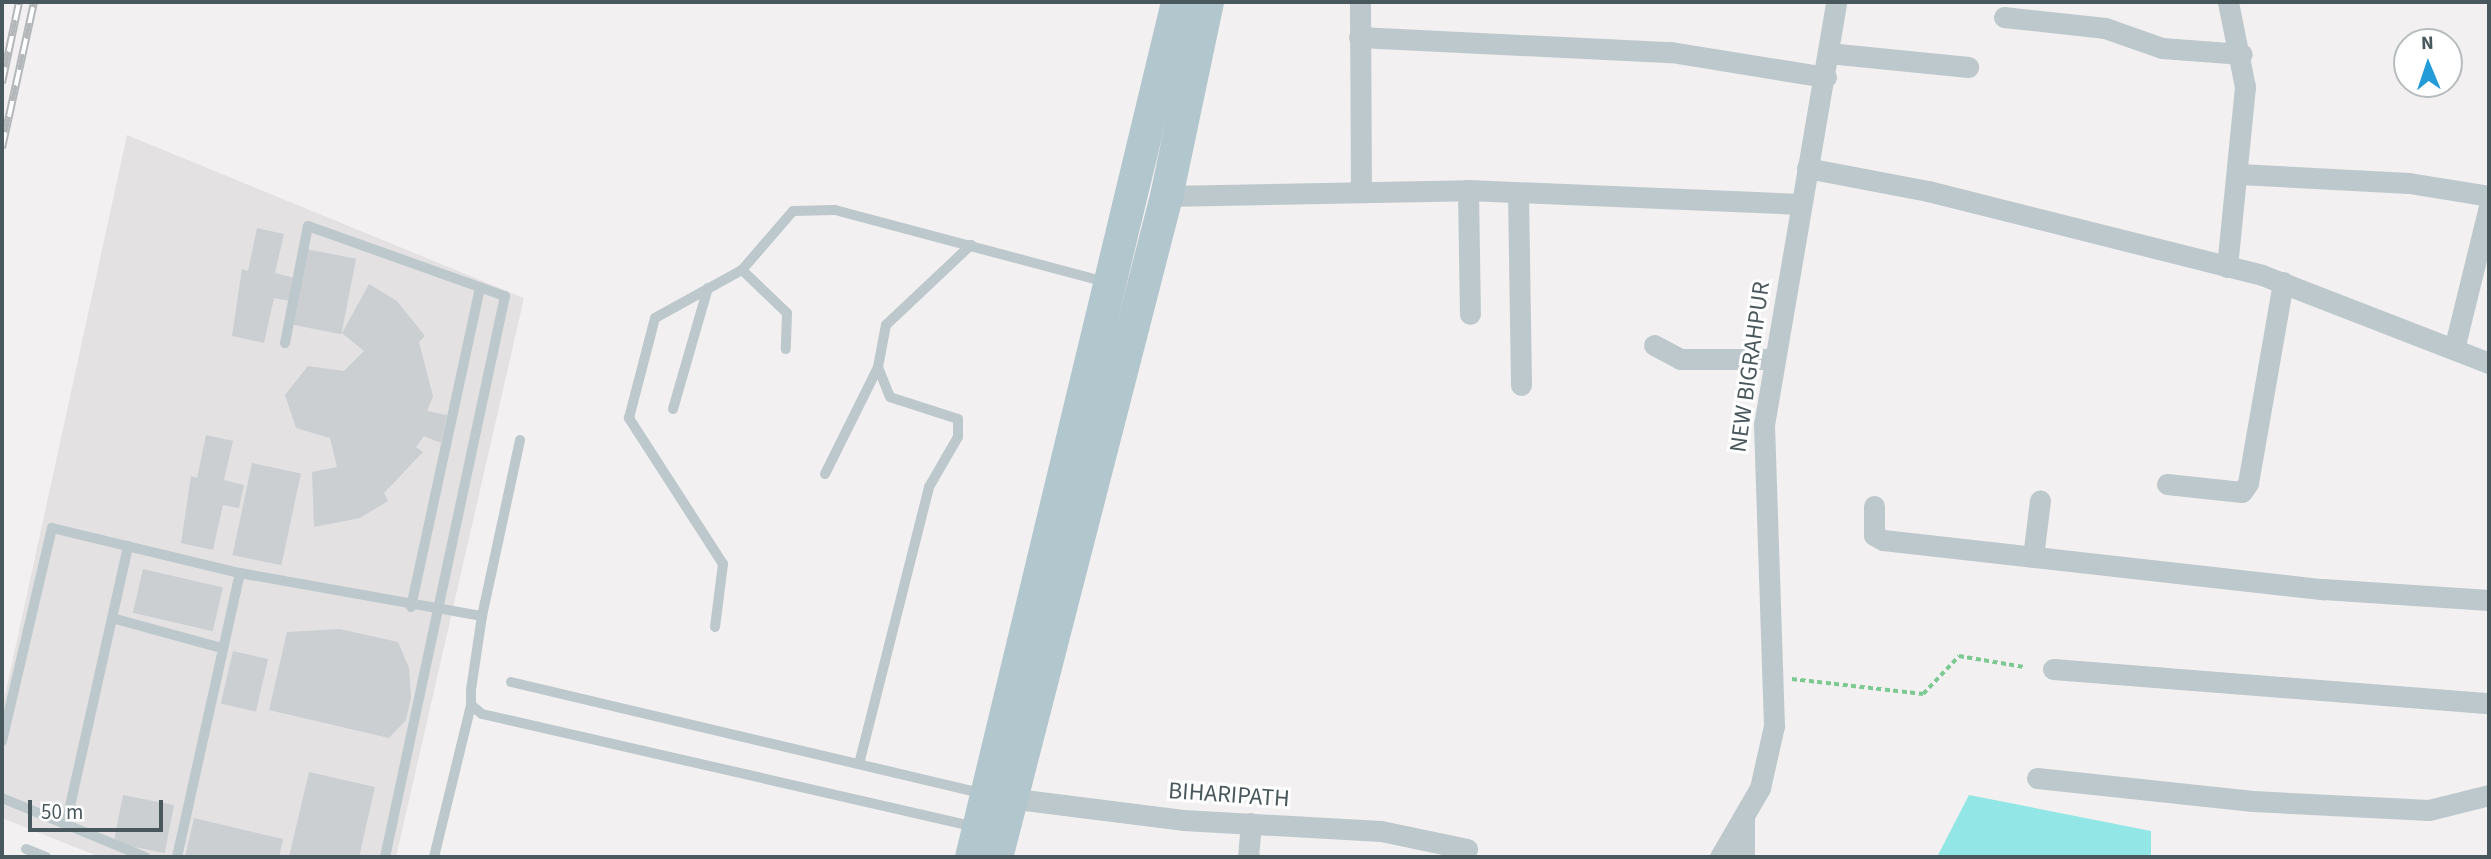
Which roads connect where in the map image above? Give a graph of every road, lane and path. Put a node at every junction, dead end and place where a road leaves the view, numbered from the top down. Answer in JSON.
{"nodes":[{"id":1,"x":1177,"y":2,"type":"edge"},
{"id":2,"x":1208,"y":2,"type":"edge"},
{"id":3,"x":1360,"y":2,"type":"edge"},
{"id":4,"x":1836,"y":2,"type":"edge"},
{"id":5,"x":2228,"y":2,"type":"edge"},
{"id":6,"x":2004,"y":17,"type":"dead end"},
{"id":7,"x":1359,"y":37,"type":"junction"},
{"id":8,"x":1828,"y":53,"type":"junction"},
{"id":9,"x":2242,"y":54,"type":"junction"},
{"id":10,"x":1968,"y":66,"type":"dead end"},
{"id":11,"x":1826,"y":76,"type":"junction"},
{"id":12,"x":1168,"y":115,"type":"junction"},
{"id":13,"x":1808,"y":168,"type":"junction"},
{"id":14,"x":2239,"y":174,"type":"junction"},
{"id":15,"x":1468,"y":190,"type":"junction"},
{"id":16,"x":1361,"y":192,"type":"junction"},
{"id":17,"x":1518,"y":193,"type":"junction"},
{"id":18,"x":2489,"y":195,"type":"edge"},
{"id":19,"x":1166,"y":196,"type":"junction"},
{"id":20,"x":1801,"y":204,"type":"junction"},
{"id":21,"x":2489,"y":206,"type":"edge"},
{"id":22,"x":2486,"y":242,"type":"edge"},
{"id":23,"x":971,"y":245,"type":"junction"},
{"id":24,"x":2227,"y":267,"type":"junction"},
{"id":25,"x":741,"y":270,"type":"junction"},
{"id":26,"x":2283,"y":282,"type":"junction"},
{"id":27,"x":480,"y":287,"type":"junction"},
{"id":28,"x":1127,"y":287,"type":"junction"},
{"id":29,"x":708,"y":288,"type":"junction"},
{"id":30,"x":1470,"y":314,"type":"dead end"},
{"id":31,"x":285,"y":343,"type":"dead end"},
{"id":32,"x":1654,"y":345,"type":"dead end"},
{"id":33,"x":786,"y":349,"type":"dead end"},
{"id":34,"x":2454,"y":349,"type":"junction"},
{"id":35,"x":1774,"y":359,"type":"junction"},
{"id":36,"x":2489,"y":363,"type":"edge"},
{"id":37,"x":878,"y":368,"type":"junction"},
{"id":38,"x":1521,"y":385,"type":"dead end"},
{"id":39,"x":673,"y":410,"type":"dead end"},
{"id":40,"x":520,"y":440,"type":"dead end"},
{"id":41,"x":825,"y":474,"type":"dead end"},
{"id":42,"x":2167,"y":484,"type":"dead end"},
{"id":43,"x":2040,"y":500,"type":"dead end"},
{"id":44,"x":1874,"y":506,"type":"dead end"},
{"id":45,"x":128,"y":546,"type":"junction"},
{"id":46,"x":2033,"y":557,"type":"junction"},
{"id":47,"x":240,"y":573,"type":"junction"},
{"id":48,"x":2489,"y":600,"type":"edge"},
{"id":49,"x":411,"y":607,"type":"junction"},
{"id":50,"x":435,"y":612,"type":"junction"},
{"id":51,"x":482,"y":616,"type":"junction"},
{"id":52,"x":112,"y":618,"type":"junction"},
{"id":53,"x":715,"y":627,"type":"dead end"},
{"id":54,"x":222,"y":649,"type":"junction"},
{"id":55,"x":2024,"y":667,"type":"dead end"},
{"id":56,"x":2053,"y":669,"type":"dead end"},
{"id":57,"x":1773,"y":678,"type":"junction"},
{"id":58,"x":510,"y":682,"type":"dead end"},
{"id":59,"x":2489,"y":703,"type":"edge"},
{"id":60,"x":471,"y":705,"type":"junction"},
{"id":61,"x":2,"y":741,"type":"edge"},
{"id":62,"x":859,"y":764,"type":"junction"},
{"id":63,"x":2037,"y":778,"type":"dead end"},
{"id":64,"x":2489,"y":795,"type":"edge"},
{"id":65,"x":999,"y":796,"type":"junction"},
{"id":66,"x":2,"y":797,"type":"edge"},
{"id":67,"x":1744,"y":819,"type":"junction"},
{"id":68,"x":1251,"y":823,"type":"junction"},
{"id":69,"x":66,"y":824,"type":"junction"},
{"id":70,"x":975,"y":842,"type":"edge"},
{"id":71,"x":26,"y":849,"type":"dead end"},
{"id":72,"x":1467,"y":849,"type":"dead end"},
{"id":73,"x":47,"y":857,"type":"edge"},
{"id":74,"x":145,"y":857,"type":"edge"},
{"id":75,"x":177,"y":857,"type":"edge"},
{"id":76,"x":384,"y":857,"type":"edge"},
{"id":77,"x":434,"y":857,"type":"edge"},
{"id":78,"x":996,"y":857,"type":"edge"},
{"id":79,"x":1248,"y":857,"type":"edge"},
{"id":80,"x":1720,"y":857,"type":"edge"},
{"id":81,"x":1744,"y":857,"type":"edge"}],
"edges":[{"from":1,"to":12,"type":"main road"},
{"from":2,"to":12,"type":"main road"},
{"from":3,"to":7,"type":"street"},
{"from":4,"to":8,"type":"street","name":"NEW BIGRAHPUR"},
{"from":5,"to":9,"type":"street"},
{"from":6,"to":9,"type":"street"},
{"from":7,"to":11,"type":"street"},
{"from":7,"to":16,"type":"street"},
{"from":8,"to":10,"type":"street"},
{"from":8,"to":11,"type":"street","name":"NEW BIGRAHPUR"},
{"from":9,"to":14,"type":"street"},
{"from":11,"to":13,"type":"street","name":"NEW BIGRAHPUR"},
{"from":12,"to":19,"type":"main road"},
{"from":12,"to":28,"type":"main road"},
{"from":13,"to":20,"type":"street","name":"NEW BIGRAHPUR"},
{"from":13,"to":24,"type":"street"},
{"from":14,"to":18,"type":"street"},
{"from":14,"to":24,"type":"street"},
{"from":15,"to":16,"type":"street"},
{"from":15,"to":17,"type":"street"},
{"from":15,"to":30,"type":"street"},
{"from":16,"to":19,"type":"street"},
{"from":17,"to":20,"type":"street"},
{"from":17,"to":38,"type":"street"},
{"from":19,"to":28,"type":"main road"},
{"from":20,"to":35,"type":"street","name":"NEW BIGRAHPUR"},
{"from":21,"to":22,"type":"street"},
{"from":22,"to":34,"type":"street"},
{"from":23,"to":25,"type":"lane"},
{"from":23,"to":28,"type":"lane"},
{"from":23,"to":37,"type":"lane"},
{"from":24,"to":26,"type":"street"},
{"from":25,"to":29,"type":"lane"},
{"from":25,"to":33,"type":"lane"},
{"from":26,"to":34,"type":"street"},
{"from":26,"to":42,"type":"street"},
{"from":27,"to":31,"type":"lane"},
{"from":27,"to":49,"type":"lane"},
{"from":27,"to":50,"type":"lane"},
{"from":28,"to":65,"type":"main road"},
{"from":29,"to":39,"type":"lane"},
{"from":29,"to":53,"type":"lane"},
{"from":32,"to":35,"type":"street"},
{"from":34,"to":36,"type":"street"},
{"from":35,"to":57,"type":"street","name":"NEW BIGRAHPUR"},
{"from":37,"to":41,"type":"lane"},
{"from":37,"to":62,"type":"lane"},
{"from":40,"to":51,"type":"lane"},
{"from":43,"to":46,"type":"street"},
{"from":44,"to":46,"type":"street"},
{"from":45,"to":47,"type":"lane"},
{"from":45,"to":52,"type":"lane"},
{"from":45,"to":61,"type":"lane"},
{"from":46,"to":48,"type":"street"},
{"from":47,"to":49,"type":"lane"},
{"from":47,"to":54,"type":"lane"},
{"from":49,"to":50,"type":"lane"},
{"from":50,"to":51,"type":"lane"},
{"from":50,"to":76,"type":"lane"},
{"from":51,"to":60,"type":"lane"},
{"from":52,"to":54,"type":"lane"},
{"from":52,"to":69,"type":"lane"},
{"from":54,"to":75,"type":"lane"},
{"from":55,"to":57,"type":"path"},
{"from":56,"to":59,"type":"street"},
{"from":57,"to":67,"type":"street","name":"NEW BIGRAHPUR"},
{"from":58,"to":62,"type":"lane"},
{"from":60,"to":70,"type":"lane"},
{"from":60,"to":77,"type":"lane"},
{"from":62,"to":65,"type":"lane"},
{"from":63,"to":64,"type":"street"},
{"from":65,"to":68,"type":"street","name":"BIHARIPATH"},
{"from":65,"to":70,"type":"main road"},
{"from":65,"to":78,"type":"main road"},
{"from":66,"to":69,"type":"lane"},
{"from":67,"to":80,"type":"street","name":"NEW BIGRAHPUR"},
{"from":67,"to":81,"type":"street"},
{"from":68,"to":72,"type":"street","name":"BIHARIPATH"},
{"from":68,"to":79,"type":"street"},
{"from":69,"to":74,"type":"lane"},
{"from":71,"to":73,"type":"lane"}]}
